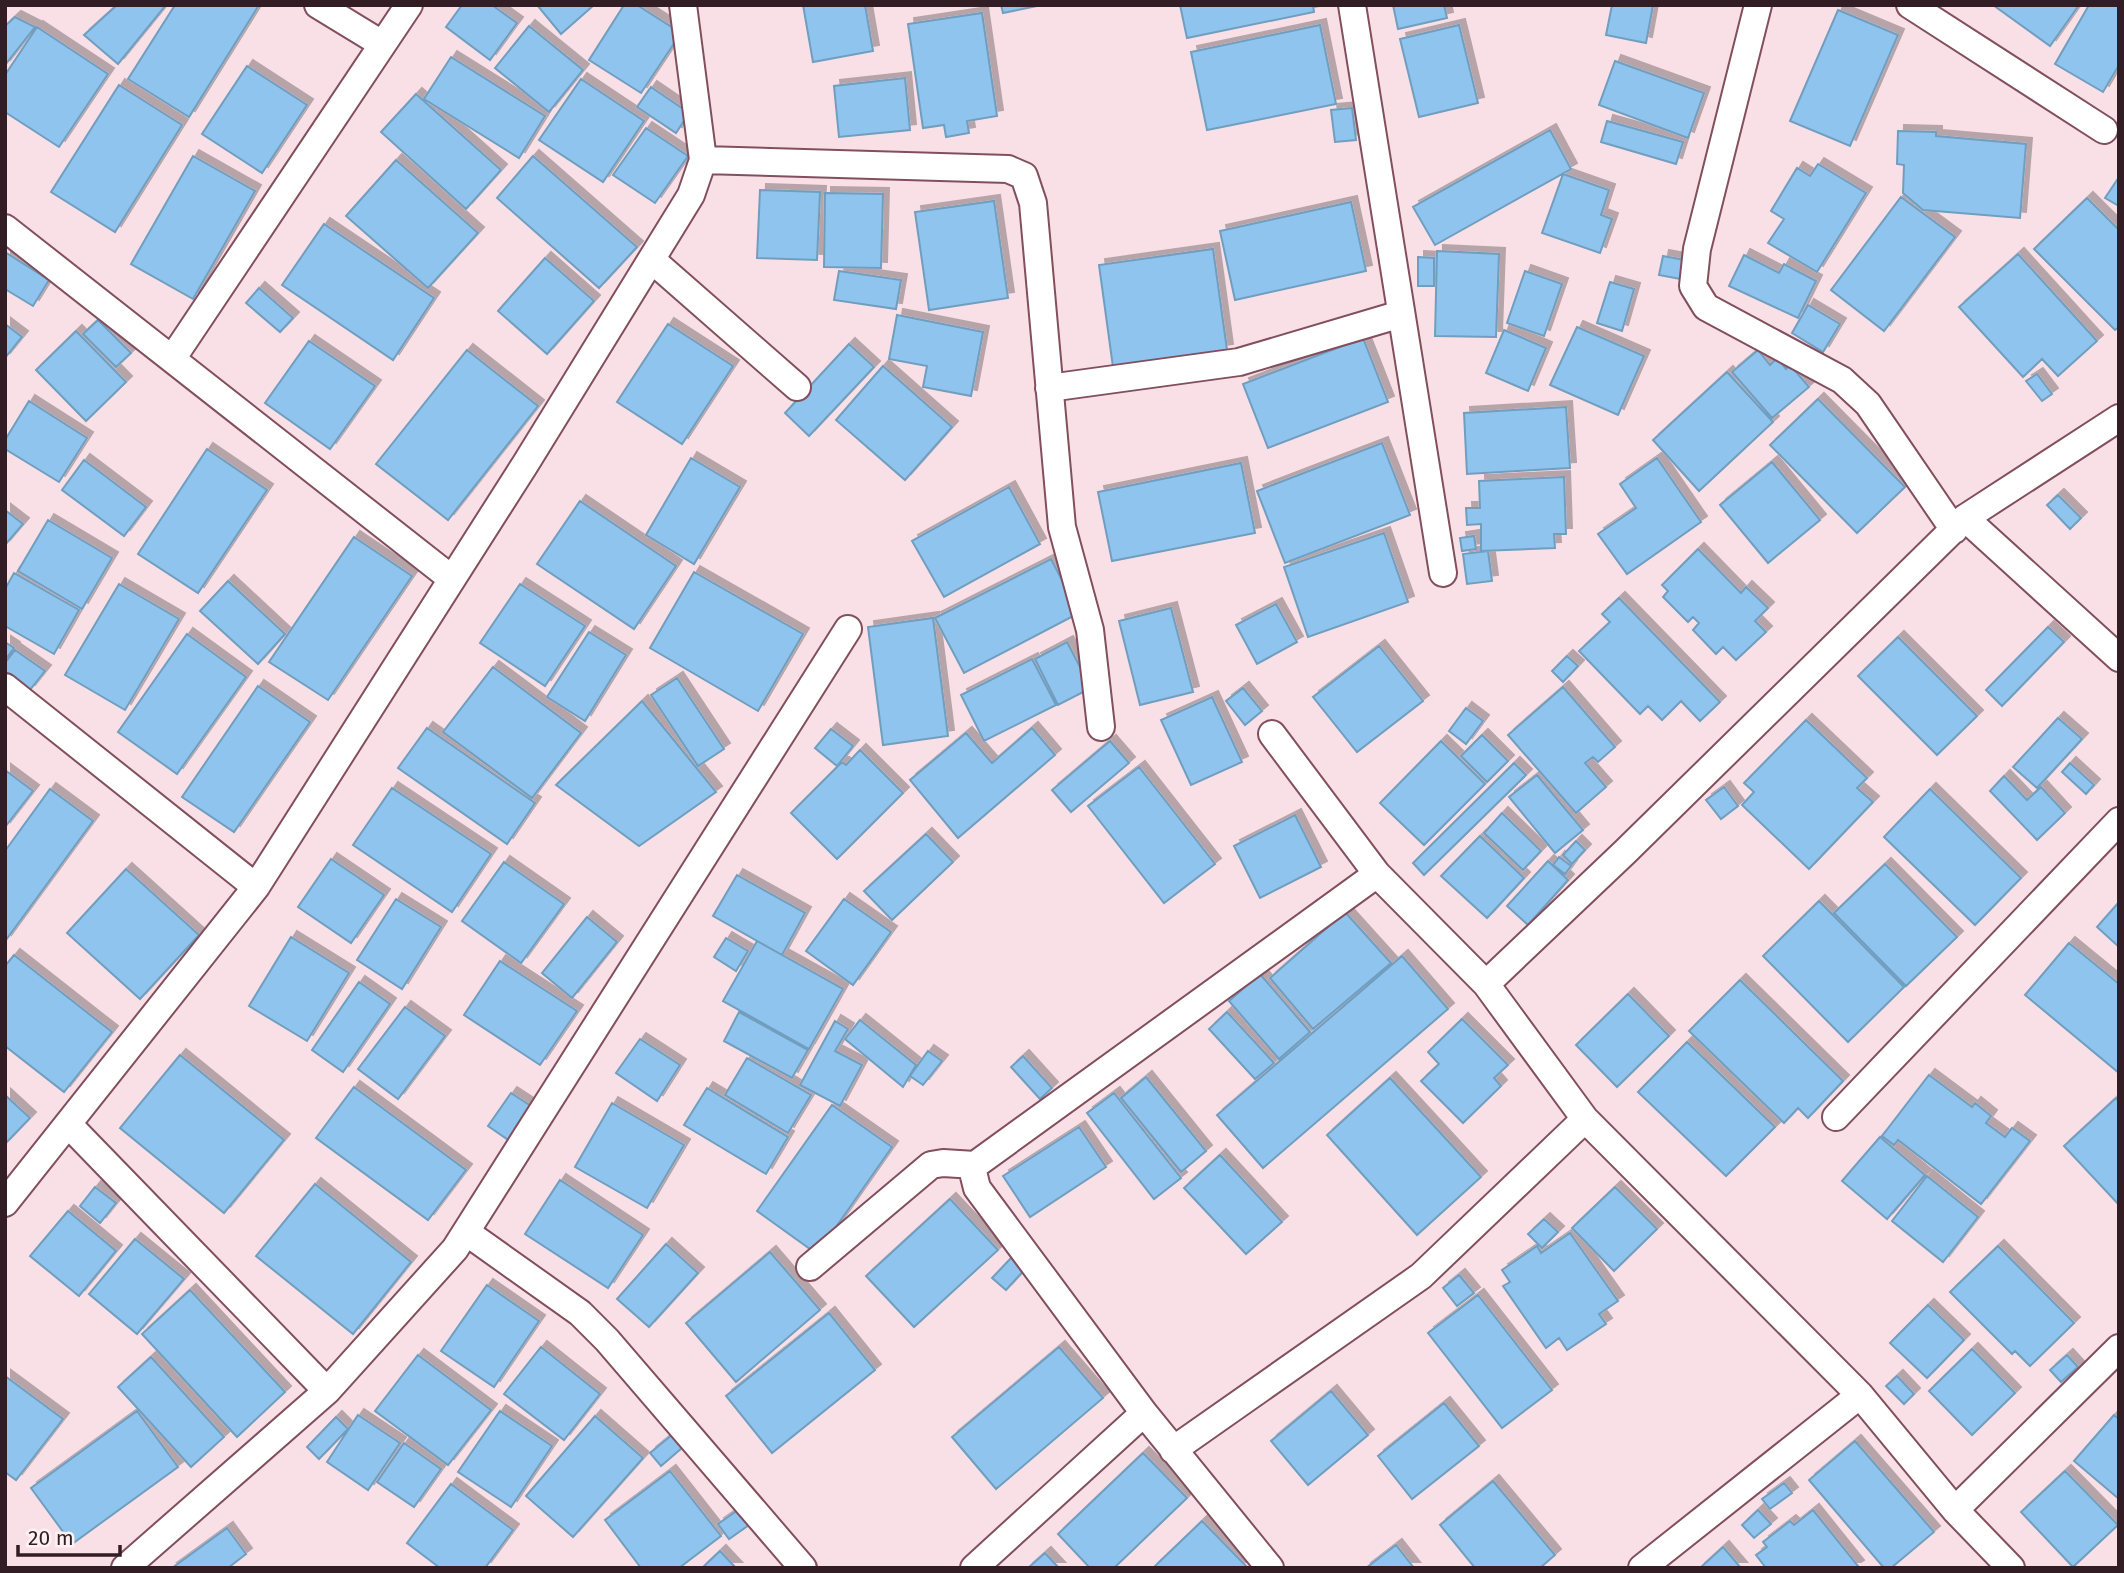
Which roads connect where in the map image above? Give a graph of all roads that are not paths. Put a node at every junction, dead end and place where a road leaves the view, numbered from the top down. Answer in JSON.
{"nodes":[{"id":1,"x":318,"y":5,"type":"edge"},
{"id":2,"x":409,"y":5,"type":"edge"},
{"id":3,"x":683,"y":5,"type":"edge"},
{"id":4,"x":1352,"y":5,"type":"edge"},
{"id":5,"x":1758,"y":5,"type":"edge"},
{"id":6,"x":1910,"y":5,"type":"edge"},
{"id":7,"x":382,"y":44,"type":"junction"},
{"id":8,"x":2104,"y":130,"type":"dead end"},
{"id":9,"x":703,"y":160,"type":"junction"},
{"id":10,"x":5,"y":228,"type":"edge"},
{"id":11,"x":652,"y":260,"type":"junction"},
{"id":12,"x":1401,"y":314,"type":"junction"},
{"id":13,"x":172,"y":359,"type":"junction"},
{"id":14,"x":797,"y":387,"type":"dead end"},
{"id":15,"x":1049,"y":388,"type":"junction"},
{"id":16,"x":2119,"y":418,"type":"edge"},
{"id":17,"x":1960,"y":524,"type":"junction"},
{"id":18,"x":1443,"y":573,"type":"dead end"},
{"id":19,"x":452,"y":579,"type":"junction"},
{"id":20,"x":848,"y":629,"type":"dead end"},
{"id":21,"x":2119,"y":658,"type":"edge"},
{"id":22,"x":5,"y":687,"type":"edge"},
{"id":23,"x":1101,"y":727,"type":"dead end"},
{"id":24,"x":1272,"y":734,"type":"dead end"},
{"id":25,"x":2119,"y":821,"type":"edge"},
{"id":26,"x":1377,"y":874,"type":"junction"},
{"id":27,"x":256,"y":887,"type":"junction"},
{"id":28,"x":1486,"y":984,"type":"junction"},
{"id":29,"x":1836,"y":1117,"type":"dead end"},
{"id":30,"x":1585,"y":1119,"type":"junction"},
{"id":31,"x":68,"y":1124,"type":"junction"},
{"id":32,"x":975,"y":1165,"type":"junction"},
{"id":33,"x":5,"y":1203,"type":"edge"},
{"id":34,"x":466,"y":1232,"type":"junction"},
{"id":35,"x":810,"y":1267,"type":"dead end"},
{"id":36,"x":2119,"y":1348,"type":"edge"},
{"id":37,"x":327,"y":1391,"type":"junction"},
{"id":38,"x":1860,"y":1395,"type":"junction"},
{"id":39,"x":1144,"y":1413,"type":"junction"},
{"id":40,"x":1173,"y":1450,"type":"junction"},
{"id":41,"x":1955,"y":1510,"type":"junction"},
{"id":42,"x":125,"y":1568,"type":"edge"},
{"id":43,"x":803,"y":1568,"type":"edge"},
{"id":44,"x":974,"y":1568,"type":"edge"},
{"id":45,"x":1270,"y":1568,"type":"edge"},
{"id":46,"x":1642,"y":1568,"type":"edge"},
{"id":47,"x":2011,"y":1568,"type":"edge"}],
"edges":[{"from":1,"to":7,"type":"street"},
{"from":2,"to":7,"type":"street"},
{"from":3,"to":9,"type":"street"},
{"from":4,"to":12,"type":"street"},
{"from":5,"to":17,"type":"street"},
{"from":6,"to":8,"type":"street"},
{"from":7,"to":13,"type":"street"},
{"from":9,"to":11,"type":"street"},
{"from":9,"to":15,"type":"street"},
{"from":10,"to":13,"type":"street"},
{"from":11,"to":14,"type":"street"},
{"from":11,"to":19,"type":"street"},
{"from":12,"to":15,"type":"street"},
{"from":12,"to":18,"type":"street"},
{"from":13,"to":19,"type":"street"},
{"from":15,"to":23,"type":"street"},
{"from":16,"to":17,"type":"street"},
{"from":17,"to":21,"type":"street"},
{"from":17,"to":28,"type":"street"},
{"from":19,"to":27,"type":"street"},
{"from":20,"to":34,"type":"street"},
{"from":22,"to":27,"type":"street"},
{"from":24,"to":26,"type":"street"},
{"from":25,"to":29,"type":"street"},
{"from":26,"to":28,"type":"street"},
{"from":26,"to":32,"type":"street"},
{"from":27,"to":31,"type":"street"},
{"from":28,"to":30,"type":"street"},
{"from":30,"to":38,"type":"street"},
{"from":30,"to":40,"type":"street"},
{"from":31,"to":33,"type":"street"},
{"from":31,"to":37,"type":"street"},
{"from":32,"to":35,"type":"street"},
{"from":32,"to":39,"type":"street"},
{"from":34,"to":37,"type":"street"},
{"from":34,"to":43,"type":"street"},
{"from":36,"to":41,"type":"street"},
{"from":37,"to":42,"type":"street"},
{"from":38,"to":41,"type":"street"},
{"from":38,"to":46,"type":"street"},
{"from":39,"to":40,"type":"street"},
{"from":39,"to":44,"type":"street"},
{"from":40,"to":45,"type":"street"},
{"from":41,"to":47,"type":"street"}]}
